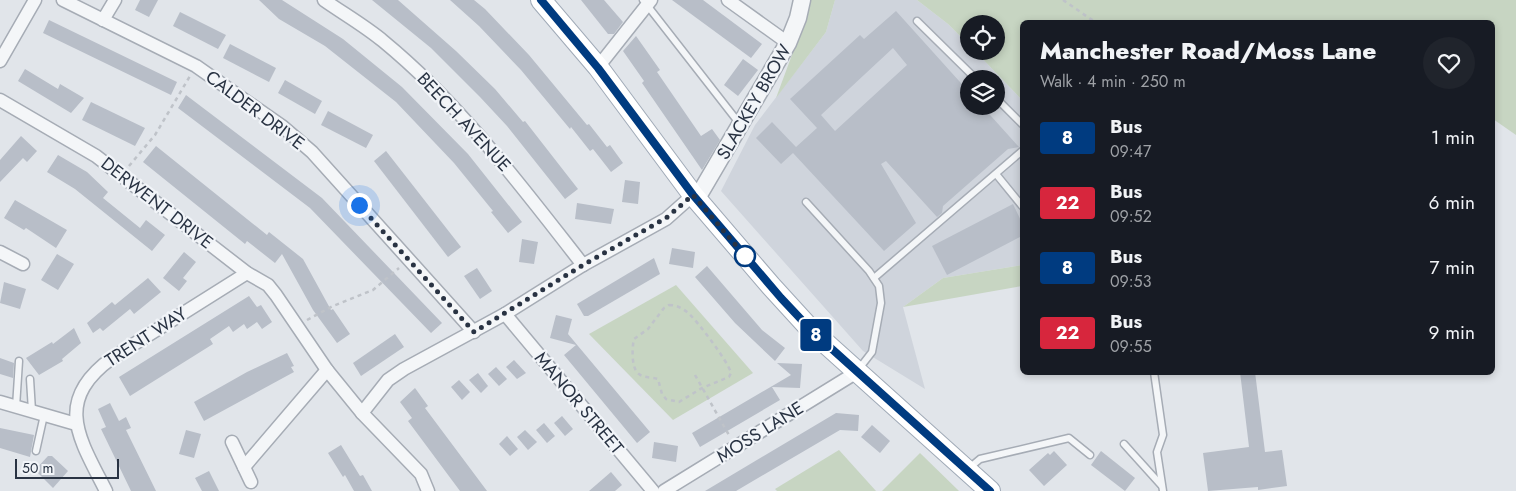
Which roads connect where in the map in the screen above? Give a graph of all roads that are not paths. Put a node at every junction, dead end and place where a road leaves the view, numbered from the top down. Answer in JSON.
{"nodes":[{"id":1,"x":35,"y":0,"type":"edge"},
{"id":2,"x":63,"y":0,"type":"edge"},
{"id":3,"x":114,"y":0,"type":"edge"},
{"id":4,"x":324,"y":0,"type":"edge"},
{"id":5,"x":541,"y":0,"type":"edge"},
{"id":6,"x":728,"y":0,"type":"edge"},
{"id":7,"x":802,"y":0,"type":"edge"},
{"id":8,"x":647,"y":2,"type":"edge"},
{"id":9,"x":103,"y":20,"type":"junction"},
{"id":10,"x":917,"y":21,"type":"dead end"},
{"id":11,"x":788,"y":43,"type":"junction"},
{"id":12,"x":0,"y":61,"type":"edge"},
{"id":13,"x":598,"y":68,"type":"junction"},
{"id":14,"x":967,"y":70,"type":"edge"},
{"id":15,"x":0,"y":100,"type":"edge"},
{"id":16,"x":1005,"y":107,"type":"edge"},
{"id":17,"x":1020,"y":122,"type":"edge"},
{"id":18,"x":740,"y":126,"type":"junction"},
{"id":19,"x":1020,"y":153,"type":"edge"},
{"id":20,"x":996,"y":174,"type":"junction"},
{"id":21,"x":695,"y":197,"type":"junction"},
{"id":22,"x":806,"y":202,"type":"dead end"},
{"id":23,"x":1020,"y":204,"type":"edge"},
{"id":24,"x":0,"y":252,"type":"edge"},
{"id":25,"x":23,"y":264,"type":"dead end"},
{"id":26,"x":583,"y":265,"type":"junction"},
{"id":27,"x":247,"y":273,"type":"junction"},
{"id":28,"x":874,"y":278,"type":"junction"},
{"id":29,"x":505,"y":314,"type":"junction"},
{"id":30,"x":474,"y":332,"type":"junction"},
{"id":31,"x":19,"y":361,"type":"dead end"},
{"id":32,"x":327,"y":370,"type":"junction"},
{"id":33,"x":857,"y":372,"type":"junction"},
{"id":34,"x":1154,"y":375,"type":"edge"},
{"id":35,"x":30,"y":379,"type":"dead end"},
{"id":36,"x":0,"y":402,"type":"edge"},
{"id":37,"x":16,"y":407,"type":"junction"},
{"id":38,"x":38,"y":413,"type":"junction"},
{"id":39,"x":362,"y":413,"type":"junction"},
{"id":40,"x":76,"y":424,"type":"junction"},
{"id":41,"x":232,"y":442,"type":"dead end"},
{"id":42,"x":1124,"y":444,"type":"dead end"},
{"id":43,"x":36,"y":451,"type":"dead end"},
{"id":44,"x":1090,"y":455,"type":"dead end"},
{"id":45,"x":244,"y":467,"type":"junction"},
{"id":46,"x":968,"y":469,"type":"junction"},
{"id":47,"x":251,"y":482,"type":"dead end"},
{"id":48,"x":1162,"y":489,"type":"edge"},
{"id":49,"x":106,"y":491,"type":"edge"},
{"id":50,"x":428,"y":491,"type":"edge"},
{"id":51,"x":653,"y":491,"type":"edge"},
{"id":52,"x":664,"y":491,"type":"edge"},
{"id":53,"x":990,"y":491,"type":"edge"}],
"edges":[{"from":1,"to":12,"type":"street"},
{"from":2,"to":9,"type":"street","name":"CALDER DRIVE"},
{"from":3,"to":9,"type":"street"},
{"from":4,"to":26,"type":"street","name":"BEECH AVENUE"},
{"from":5,"to":13,"type":"main road"},
{"from":6,"to":11,"type":"street"},
{"from":7,"to":11,"type":"street","name":"SLACKEY BROW"},
{"from":8,"to":13,"type":"street"},
{"from":8,"to":18,"type":"lane"},
{"from":9,"to":30,"type":"street","name":"CALDER DRIVE"},
{"from":10,"to":14,"type":"lane"},
{"from":11,"to":18,"type":"street","name":"SLACKEY BROW"},
{"from":13,"to":21,"type":"main road"},
{"from":15,"to":27,"type":"street","name":"DERWENT DRIVE"},
{"from":16,"to":17,"type":"lane"},
{"from":18,"to":21,"type":"street","name":"SLACKEY BROW"},
{"from":19,"to":20,"type":"lane"},
{"from":20,"to":23,"type":"lane"},
{"from":20,"to":28,"type":"lane"},
{"from":21,"to":26,"type":"street"},
{"from":21,"to":33,"type":"main road"},
{"from":22,"to":28,"type":"lane"},
{"from":24,"to":25,"type":"street"},
{"from":26,"to":29,"type":"street"},
{"from":27,"to":32,"type":"street","name":"DERWENT DRIVE"},
{"from":27,"to":40,"type":"street","name":"TRENT WAY"},
{"from":28,"to":33,"type":"lane"},
{"from":29,"to":30,"type":"street"},
{"from":29,"to":51,"type":"street","name":"MANOR STREET"},
{"from":30,"to":39,"type":"street"},
{"from":31,"to":37,"type":"lane"},
{"from":32,"to":39,"type":"street"},
{"from":32,"to":45,"type":"street"},
{"from":33,"to":46,"type":"main road"},
{"from":33,"to":52,"type":"street","name":"MOSS LANE"},
{"from":34,"to":48,"type":"lane"},
{"from":35,"to":38,"type":"lane"},
{"from":36,"to":37,"type":"street"},
{"from":37,"to":38,"type":"street"},
{"from":38,"to":40,"type":"street"},
{"from":38,"to":43,"type":"lane"},
{"from":39,"to":50,"type":"street"},
{"from":40,"to":49,"type":"street","name":"TRENT WAY"},
{"from":41,"to":45,"type":"street"},
{"from":42,"to":48,"type":"lane"},
{"from":44,"to":46,"type":"lane"},
{"from":45,"to":47,"type":"street"},
{"from":46,"to":53,"type":"main road"}]}
